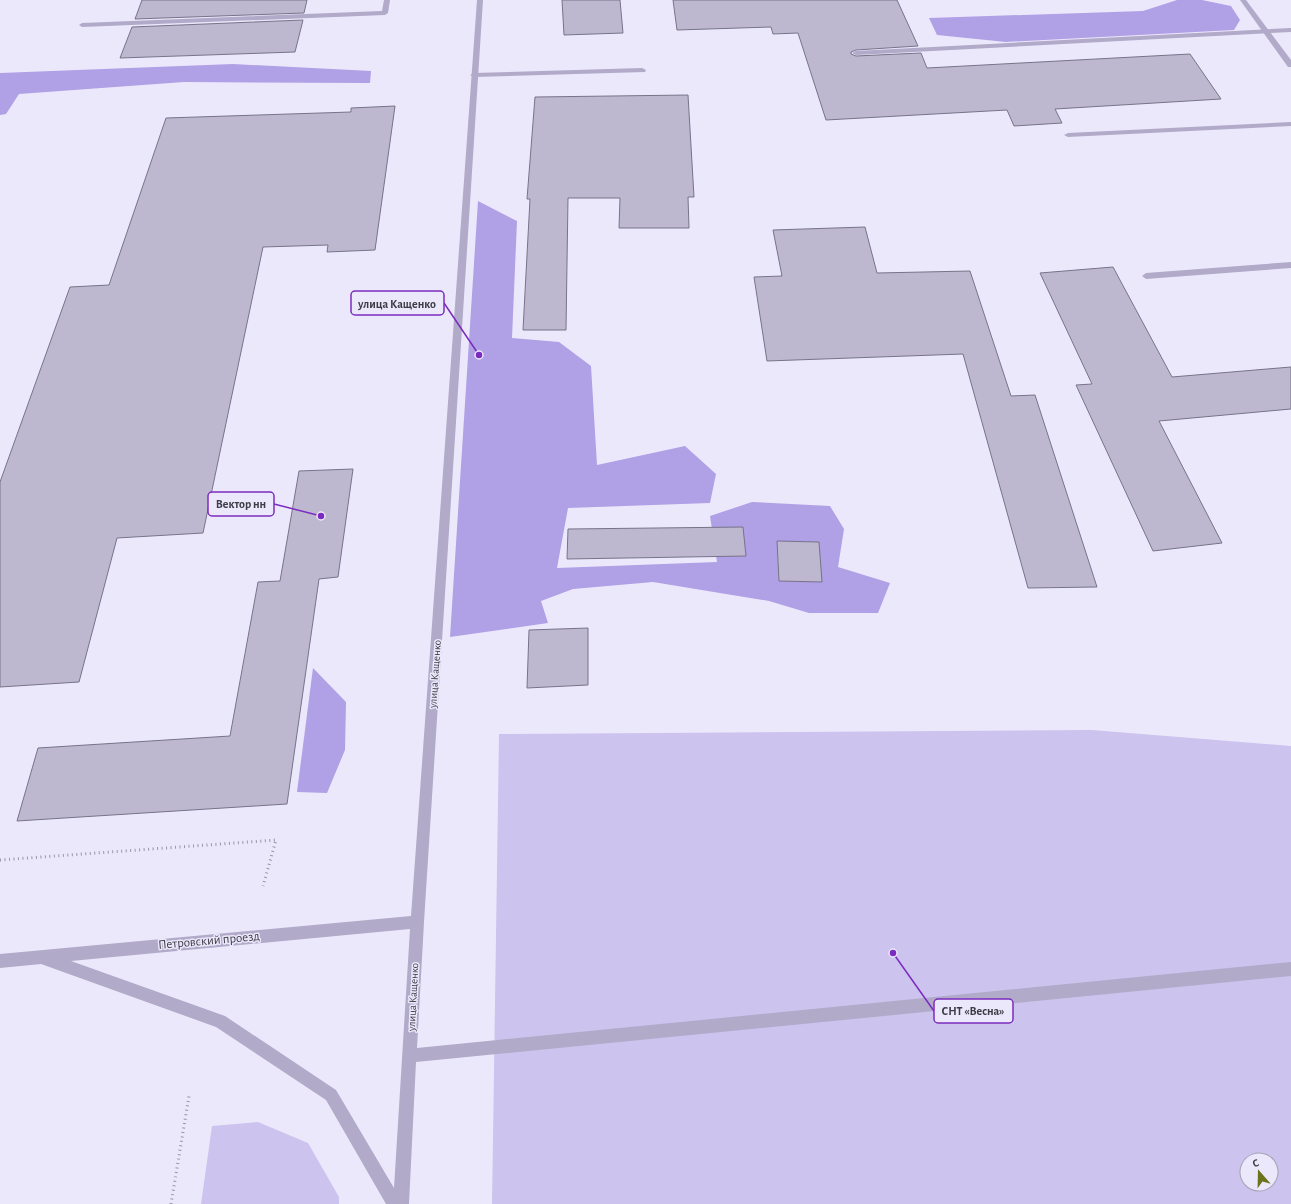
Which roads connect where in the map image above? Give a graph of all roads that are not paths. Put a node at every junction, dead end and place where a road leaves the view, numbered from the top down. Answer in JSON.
{"nodes":[{"id":1,"x":387,"y":0,"type":"edge"},
{"id":2,"x":480,"y":0,"type":"edge"},
{"id":3,"x":1243,"y":0,"type":"edge"},
{"id":4,"x":82,"y":25,"type":"dead end"},
{"id":5,"x":1291,"y":30,"type":"edge"},
{"id":6,"x":1266,"y":32,"type":"junction"},
{"id":7,"x":856,"y":53,"type":"dead end"},
{"id":8,"x":1291,"y":65,"type":"edge"},
{"id":9,"x":642,"y":70,"type":"dead end"},
{"id":10,"x":474,"y":76,"type":"junction"},
{"id":11,"x":1291,"y":124,"type":"edge"},
{"id":12,"x":1068,"y":135,"type":"dead end"},
{"id":13,"x":1291,"y":265,"type":"edge"},
{"id":14,"x":1146,"y":276,"type":"dead end"},
{"id":15,"x":417,"y":922,"type":"junction"},
{"id":16,"x":41,"y":957,"type":"junction"},
{"id":17,"x":0,"y":961,"type":"edge"},
{"id":18,"x":1291,"y":969,"type":"edge"},
{"id":19,"x":410,"y":1056,"type":"junction"},
{"id":20,"x":395,"y":1204,"type":"edge"},
{"id":21,"x":401,"y":1204,"type":"edge"}],
"edges":[{"from":1,"to":4,"type":"street"},
{"from":2,"to":10,"type":"street","name":"улица Кащенко"},
{"from":3,"to":6,"type":"street"},
{"from":5,"to":6,"type":"street"},
{"from":6,"to":7,"type":"street"},
{"from":6,"to":8,"type":"street"},
{"from":9,"to":10,"type":"street"},
{"from":10,"to":15,"type":"street","name":"улица Кащенко"},
{"from":11,"to":12,"type":"street"},
{"from":13,"to":14,"type":"street"},
{"from":15,"to":16,"type":"street","name":"Петровский проезд"},
{"from":15,"to":19,"type":"street","name":"улица Кащенко"},
{"from":16,"to":17,"type":"street","name":"Петровский проезд"},
{"from":16,"to":20,"type":"street"},
{"from":18,"to":19,"type":"street"},
{"from":19,"to":21,"type":"street","name":"улица Кащенко"}]}
